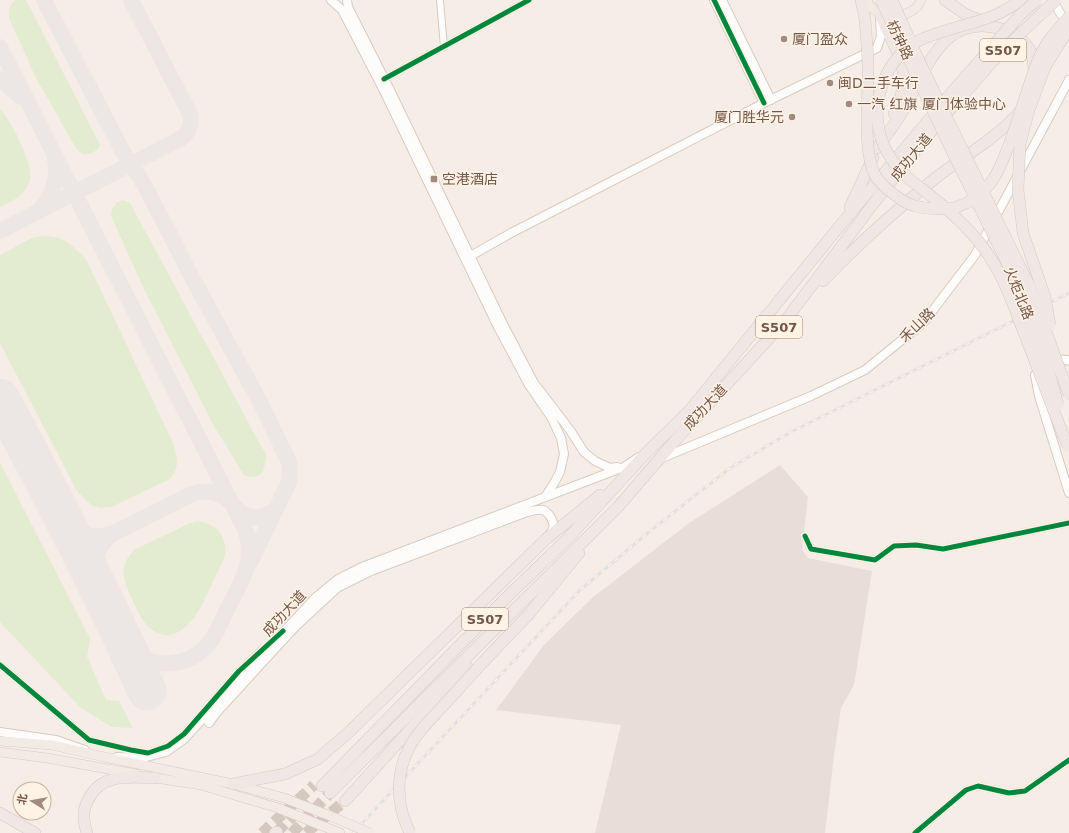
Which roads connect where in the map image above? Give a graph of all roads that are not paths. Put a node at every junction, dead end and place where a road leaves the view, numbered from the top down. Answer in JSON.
{"nodes":[{"id":1,"x":331,"y":0,"type":"edge"},
{"id":2,"x":347,"y":0,"type":"edge"},
{"id":3,"x":440,"y":0,"type":"edge"},
{"id":4,"x":530,"y":0,"type":"edge"},
{"id":5,"x":714,"y":0,"type":"edge"},
{"id":6,"x":722,"y":0,"type":"edge"},
{"id":7,"x":861,"y":0,"type":"edge"},
{"id":8,"x":867,"y":0,"type":"edge"},
{"id":9,"x":881,"y":0,"type":"edge"},
{"id":10,"x":892,"y":0,"type":"edge"},
{"id":11,"x":921,"y":0,"type":"edge"},
{"id":12,"x":945,"y":0,"type":"edge"},
{"id":13,"x":1023,"y":0,"type":"edge"},
{"id":14,"x":1037,"y":0,"type":"edge"},
{"id":15,"x":1055,"y":0,"type":"edge"},
{"id":16,"x":879,"y":12,"type":"junction"},
{"id":17,"x":1069,"y":17,"type":"edge"},
{"id":18,"x":1069,"y":24,"type":"edge"},
{"id":19,"x":1069,"y":28,"type":"edge"},
{"id":20,"x":1015,"y":34,"type":"junction"},
{"id":21,"x":444,"y":47,"type":"junction"},
{"id":22,"x":384,"y":79,"type":"junction"},
{"id":23,"x":1069,"y":80,"type":"edge"},
{"id":24,"x":768,"y":102,"type":"junction"},
{"id":25,"x":955,"y":134,"type":"joint"},
{"id":26,"x":949,"y":145,"type":"joint"},
{"id":27,"x":877,"y":148,"type":"junction"},
{"id":28,"x":843,"y":222,"type":"junction"},
{"id":29,"x":468,"y":257,"type":"junction"},
{"id":30,"x":785,"y":321,"type":"junction"},
{"id":31,"x":1053,"y":348,"type":"junction"},
{"id":32,"x":1069,"y":361,"type":"edge"},
{"id":33,"x":1069,"y":395,"type":"edge"},
{"id":34,"x":1069,"y":447,"type":"edge"},
{"id":35,"x":661,"y":458,"type":"junction"},
{"id":36,"x":627,"y":469,"type":"junction"},
{"id":37,"x":1069,"y":493,"type":"edge"},
{"id":38,"x":544,"y":497,"type":"junction"},
{"id":39,"x":618,"y":507,"type":"junction"},
{"id":40,"x":1069,"y":523,"type":"edge"},
{"id":41,"x":587,"y":536,"type":"junction"},
{"id":42,"x":805,"y":536,"type":"dead end"},
{"id":43,"x":546,"y":539,"type":"junction"},
{"id":44,"x":283,"y":630,"type":"junction"},
{"id":45,"x":0,"y":665,"type":"edge"},
{"id":46,"x":209,"y":723,"type":"dead end"},
{"id":47,"x":0,"y":732,"type":"edge"},
{"id":48,"x":0,"y":741,"type":"edge"},
{"id":49,"x":0,"y":752,"type":"edge"},
{"id":50,"x":100,"y":756,"type":"junction"},
{"id":51,"x":1069,"y":760,"type":"edge"},
{"id":52,"x":155,"y":778,"type":"junction"},
{"id":53,"x":233,"y":784,"type":"junction"},
{"id":54,"x":318,"y":785,"type":"tunnel mouth"},
{"id":55,"x":330,"y":793,"type":"tunnel mouth"},
{"id":56,"x":344,"y":801,"type":"tunnel mouth"},
{"id":57,"x":0,"y":813,"type":"edge"},
{"id":58,"x":34,"y":833,"type":"edge"},
{"id":59,"x":87,"y":833,"type":"edge"},
{"id":60,"x":340,"y":833,"type":"edge"},
{"id":61,"x":370,"y":833,"type":"edge"},
{"id":62,"x":410,"y":833,"type":"edge"},
{"id":63,"x":915,"y":833,"type":"edge"}],
"edges":[{"from":1,"to":29,"type":"main road"},
{"from":2,"to":22,"type":"main road"},
{"from":3,"to":21,"type":"street"},
{"from":4,"to":21,"type":"street"},
{"from":5,"to":24,"type":"main road"},
{"from":6,"to":24,"type":"main road"},
{"from":7,"to":17,"type":"highway","bridge":true},
{"from":8,"to":16,"type":"main road"},
{"from":9,"to":26,"type":"highway","name":"枋钟路","bridge":true},
{"from":10,"to":25,"type":"highway","name":"枋钟路","bridge":true},
{"from":11,"to":16,"type":"main road"},
{"from":12,"to":20,"type":"highway"},
{"from":13,"to":34,"type":"highway","bridge":true},
{"from":14,"to":28,"type":"highway","name":"成功大道","number":"S507","bridge":true},
{"from":15,"to":18,"type":"main road"},
{"from":15,"to":30,"type":"highway","name":"成功大道","number":"S507","bridge":true},
{"from":16,"to":24,"type":"main road"},
{"from":16,"to":27,"type":"highway"},
{"from":19,"to":31,"type":"highway","bridge":true},
{"from":20,"to":27,"type":"highway"},
{"from":20,"to":30,"type":"highway"},
{"from":21,"to":22,"type":"street"},
{"from":22,"to":29,"type":"main road"},
{"from":23,"to":35,"type":"main road","name":"禾山路"},
{"from":24,"to":29,"type":"main road"},
{"from":25,"to":31,"type":"highway","name":"火炬北路","bridge":true},
{"from":26,"to":34,"type":"highway","name":"火炬北路","bridge":true},
{"from":27,"to":28,"type":"highway"},
{"from":28,"to":36,"type":"highway","name":"成功大道","number":"S507"},
{"from":29,"to":36,"type":"main road"},
{"from":29,"to":38,"type":"main road"},
{"from":30,"to":35,"type":"highway","name":"成功大道","number":"S507"},
{"from":31,"to":33,"type":"highway","name":"火炬北路","bridge":true},
{"from":32,"to":37,"type":"main road"},
{"from":35,"to":39,"type":"highway","name":"成功大道","number":"S507"},
{"from":36,"to":38,"type":"main road","name":"成功大道"},
{"from":36,"to":43,"type":"highway","name":"成功大道"},
{"from":36,"to":54,"type":"highway","name":"成功大道","number":"S507"},
{"from":38,"to":44,"type":"main road","name":"成功大道"},
{"from":39,"to":41,"type":"highway","name":"成功大道","number":"S507"},
{"from":39,"to":62,"type":"highway","bridge":true},
{"from":40,"to":42,"type":"street"},
{"from":41,"to":55,"type":"highway","name":"成功大道"},
{"from":41,"to":56,"type":"highway","number":"S507"},
{"from":43,"to":46,"type":"main road","name":"成功大道"},
{"from":43,"to":53,"type":"highway","name":"成功大道"},
{"from":44,"to":45,"type":"street"},
{"from":44,"to":50,"type":"main road","name":"成功大道"},
{"from":47,"to":50,"type":"main road","name":"成功大道"},
{"from":48,"to":50,"type":"main road"},
{"from":49,"to":52,"type":"main road"},
{"from":50,"to":53,"type":"main road"},
{"from":51,"to":63,"type":"street"},
{"from":52,"to":59,"type":"highway"},
{"from":52,"to":60,"type":"main road"},
{"from":53,"to":61,"type":"main road","bridge":true},
{"from":57,"to":58,"type":"highway"}]}
